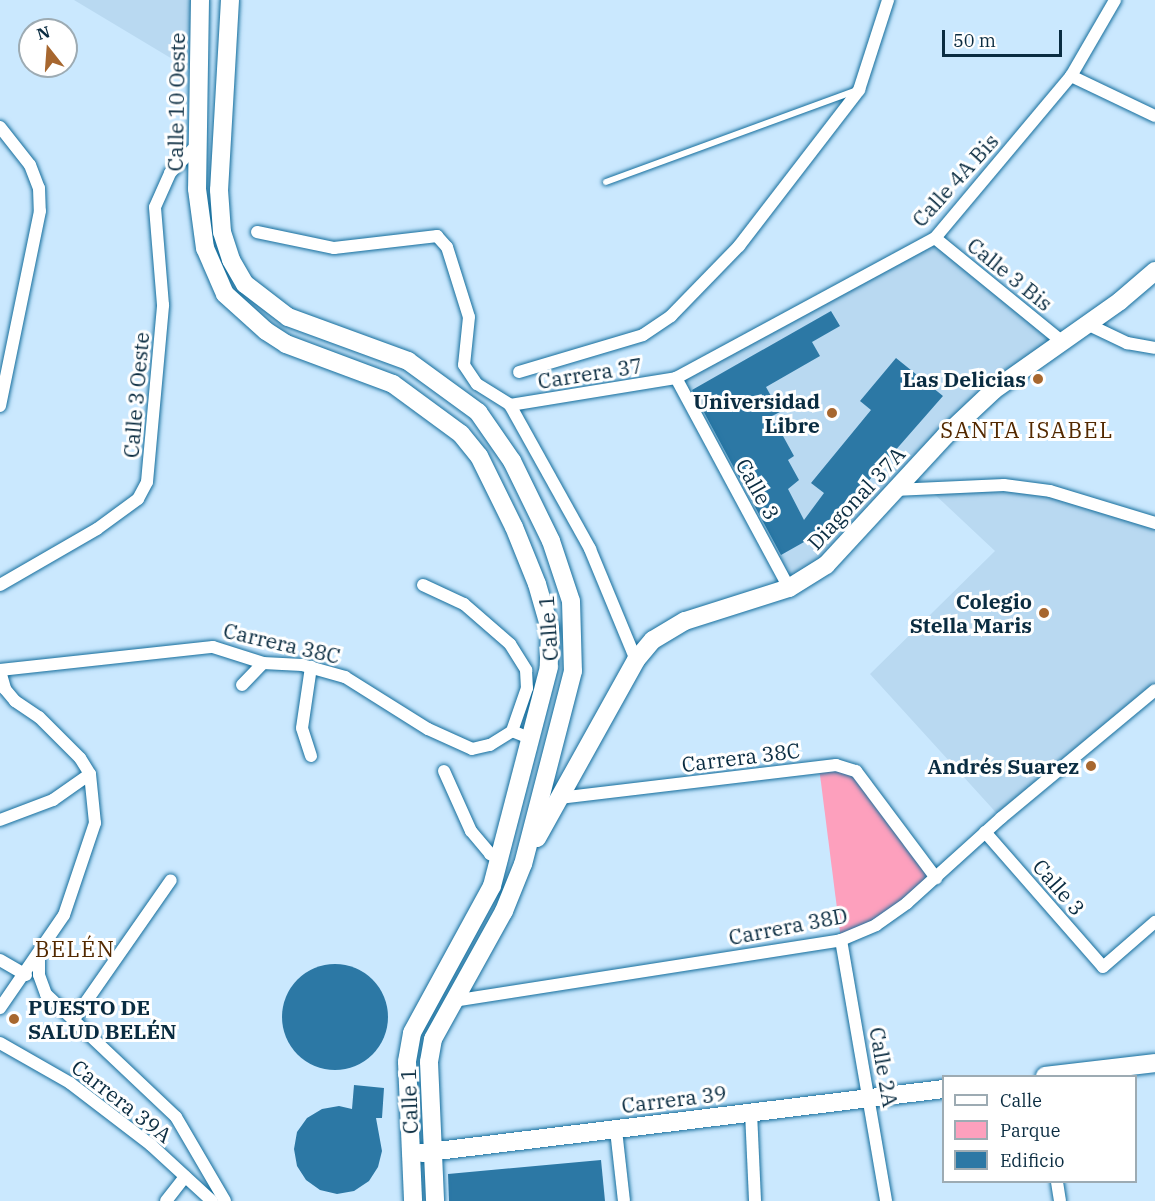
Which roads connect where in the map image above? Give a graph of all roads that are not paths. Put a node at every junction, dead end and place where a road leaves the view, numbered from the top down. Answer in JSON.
{"nodes":[{"id":1,"x":200,"y":0,"type":"edge"},
{"id":2,"x":230,"y":0,"type":"edge"},
{"id":3,"x":888,"y":0,"type":"edge"},
{"id":4,"x":1115,"y":0,"type":"edge"},
{"id":5,"x":1071,"y":76,"type":"junction"},
{"id":6,"x":859,"y":90,"type":"junction"},
{"id":7,"x":1155,"y":116,"type":"edge"},
{"id":8,"x":0,"y":127,"type":"edge"},
{"id":9,"x":199,"y":143,"type":"junction"},
{"id":10,"x":606,"y":182,"type":"dead end"},
{"id":11,"x":199,"y":204,"type":"joint"},
{"id":12,"x":257,"y":232,"type":"dead end"},
{"id":13,"x":935,"y":238,"type":"junction"},
{"id":14,"x":1155,"y":271,"type":"edge"},
{"id":15,"x":1085,"y":323,"type":"junction"},
{"id":16,"x":1060,"y":340,"type":"junction"},
{"id":17,"x":1155,"y":348,"type":"edge"},
{"id":18,"x":519,"y":372,"type":"dead end"},
{"id":19,"x":676,"y":378,"type":"junction"},
{"id":20,"x":510,"y":405,"type":"junction"},
{"id":21,"x":0,"y":406,"type":"edge"},
{"id":22,"x":894,"y":490,"type":"junction"},
{"id":23,"x":1155,"y":523,"type":"edge"},
{"id":24,"x":0,"y":585,"type":"edge"},
{"id":25,"x":423,"y":585,"type":"dead end"},
{"id":26,"x":789,"y":588,"type":"junction"},
{"id":27,"x":636,"y":660,"type":"junction"},
{"id":28,"x":263,"y":663,"type":"junction"},
{"id":29,"x":311,"y":667,"type":"junction"},
{"id":30,"x":0,"y":671,"type":"edge"},
{"id":31,"x":242,"y":685,"type":"dead end"},
{"id":32,"x":1155,"y":690,"type":"edge"},
{"id":33,"x":512,"y":731,"type":"junction"},
{"id":34,"x":532,"y":739,"type":"junction"},
{"id":35,"x":311,"y":756,"type":"dead end"},
{"id":36,"x":444,"y":771,"type":"dead end"},
{"id":37,"x":90,"y":774,"type":"junction"},
{"id":38,"x":559,"y":798,"type":"junction"},
{"id":39,"x":0,"y":820,"type":"edge"},
{"id":40,"x":985,"y":832,"type":"junction"},
{"id":41,"x":501,"y":860,"type":"junction"},
{"id":42,"x":523,"y":864,"type":"junction"},
{"id":43,"x":936,"y":878,"type":"junction"},
{"id":44,"x":171,"y":880,"type":"dead end"},
{"id":45,"x":1155,"y":922,"type":"edge"},
{"id":46,"x":841,"y":940,"type":"junction"},
{"id":47,"x":39,"y":957,"type":"junction"},
{"id":48,"x":0,"y":960,"type":"edge"},
{"id":49,"x":26,"y":975,"type":"junction"},
{"id":50,"x":453,"y":1001,"type":"junction"},
{"id":51,"x":0,"y":1008,"type":"edge"},
{"id":52,"x":75,"y":1019,"type":"junction"},
{"id":53,"x":0,"y":1043,"type":"edge"},
{"id":54,"x":1155,"y":1063,"type":"edge"},
{"id":55,"x":1061,"y":1075,"type":"edge"},
{"id":56,"x":942,"y":1089,"type":"edge"},
{"id":57,"x":870,"y":1098,"type":"junction"},
{"id":58,"x":751,"y":1112,"type":"junction"},
{"id":59,"x":615,"y":1130,"type":"junction"},
{"id":60,"x":433,"y":1151,"type":"junction"},
{"id":61,"x":411,"y":1154,"type":"junction"},
{"id":62,"x":185,"y":1177,"type":"junction"},
{"id":63,"x":1057,"y":1183,"type":"edge"},
{"id":64,"x":166,"y":1201,"type":"edge"},
{"id":65,"x":212,"y":1201,"type":"edge"},
{"id":66,"x":225,"y":1201,"type":"edge"},
{"id":67,"x":413,"y":1201,"type":"edge"},
{"id":68,"x":435,"y":1201,"type":"edge"},
{"id":69,"x":624,"y":1201,"type":"edge"},
{"id":70,"x":755,"y":1201,"type":"edge"},
{"id":71,"x":886,"y":1201,"type":"edge"},
{"id":72,"x":1060,"y":1201,"type":"edge"}],
"edges":[{"from":1,"to":9,"type":"main road","name":"Calle 10 Oeste"},
{"from":2,"to":42,"type":"main road","name":"Calle 1"},
{"from":3,"to":6,"type":"street"},
{"from":4,"to":5,"type":"street","name":"Calle 4A Bis"},
{"from":5,"to":7,"type":"street"},
{"from":5,"to":13,"type":"street","name":"Calle 4A Bis"},
{"from":6,"to":10,"type":"lane"},
{"from":6,"to":18,"type":"street"},
{"from":8,"to":21,"type":"street"},
{"from":9,"to":11,"type":"main road","name":"Calle 10 Oeste"},
{"from":9,"to":24,"type":"street","name":"Calle 3 Oeste"},
{"from":11,"to":34,"type":"main road","name":"Calle 1"},
{"from":12,"to":20,"type":"street"},
{"from":13,"to":16,"type":"street","name":"Calle 3 Bis"},
{"from":13,"to":19,"type":"street","name":"Calle 4A Bis"},
{"from":14,"to":15,"type":"main road","name":"Diagonal 37A"},
{"from":15,"to":16,"type":"main road","name":"Diagonal 37A"},
{"from":15,"to":17,"type":"street"},
{"from":16,"to":22,"type":"main road","name":"Diagonal 37A"},
{"from":19,"to":20,"type":"street","name":"Carrera 37"},
{"from":19,"to":26,"type":"street","name":"Calle 3"},
{"from":20,"to":27,"type":"street"},
{"from":22,"to":23,"type":"street"},
{"from":22,"to":26,"type":"main road","name":"Diagonal 37A"},
{"from":25,"to":33,"type":"street"},
{"from":26,"to":27,"type":"main road","name":"Diagonal 37A"},
{"from":27,"to":38,"type":"main road","name":"Diagonal 37A"},
{"from":28,"to":29,"type":"street","name":"Carrera 38C"},
{"from":28,"to":30,"type":"street","name":"Carrera 38C"},
{"from":28,"to":31,"type":"street"},
{"from":29,"to":33,"type":"street","name":"Carrera 38C"},
{"from":29,"to":35,"type":"street"},
{"from":30,"to":37,"type":"street"},
{"from":32,"to":40,"type":"street","name":"Carrera 38D"},
{"from":33,"to":34,"type":"street"},
{"from":34,"to":41,"type":"main road","name":"Calle 1"},
{"from":36,"to":41,"type":"street"},
{"from":37,"to":39,"type":"street"},
{"from":37,"to":47,"type":"street"},
{"from":38,"to":42,"type":"main road","name":"Diagonal 37A"},
{"from":38,"to":43,"type":"street","name":"Carrera 38C"},
{"from":40,"to":43,"type":"street","name":"Carrera 38D"},
{"from":40,"to":45,"type":"street","name":"Calle 3"},
{"from":41,"to":61,"type":"main road","name":"Calle 1"},
{"from":42,"to":50,"type":"main road","name":"Calle 1"},
{"from":43,"to":46,"type":"street","name":"Carrera 38D"},
{"from":44,"to":52,"type":"street"},
{"from":46,"to":50,"type":"street","name":"Carrera 38D"},
{"from":46,"to":57,"type":"street","name":"Calle 2A"},
{"from":47,"to":49,"type":"street"},
{"from":47,"to":52,"type":"street"},
{"from":48,"to":49,"type":"street"},
{"from":49,"to":51,"type":"street"},
{"from":50,"to":60,"type":"main road","name":"Calle 1"},
{"from":52,"to":66,"type":"street"},
{"from":53,"to":62,"type":"street","name":"Carrera 39A"},
{"from":54,"to":55,"type":"main road"},
{"from":56,"to":57,"type":"main road","name":"Carrera 39"},
{"from":57,"to":58,"type":"main road","name":"Carrera 39"},
{"from":57,"to":71,"type":"street","name":"Calle 2A"},
{"from":58,"to":59,"type":"main road","name":"Carrera 39"},
{"from":58,"to":70,"type":"street"},
{"from":59,"to":60,"type":"main road","name":"Carrera 39"},
{"from":59,"to":69,"type":"street"},
{"from":60,"to":61,"type":"main road","name":"Carrera 39"},
{"from":60,"to":68,"type":"main road","name":"Calle 1"},
{"from":61,"to":67,"type":"main road","name":"Calle 1"},
{"from":62,"to":64,"type":"street"},
{"from":62,"to":65,"type":"street","name":"Carrera 39A"},
{"from":63,"to":72,"type":"street"}]}
